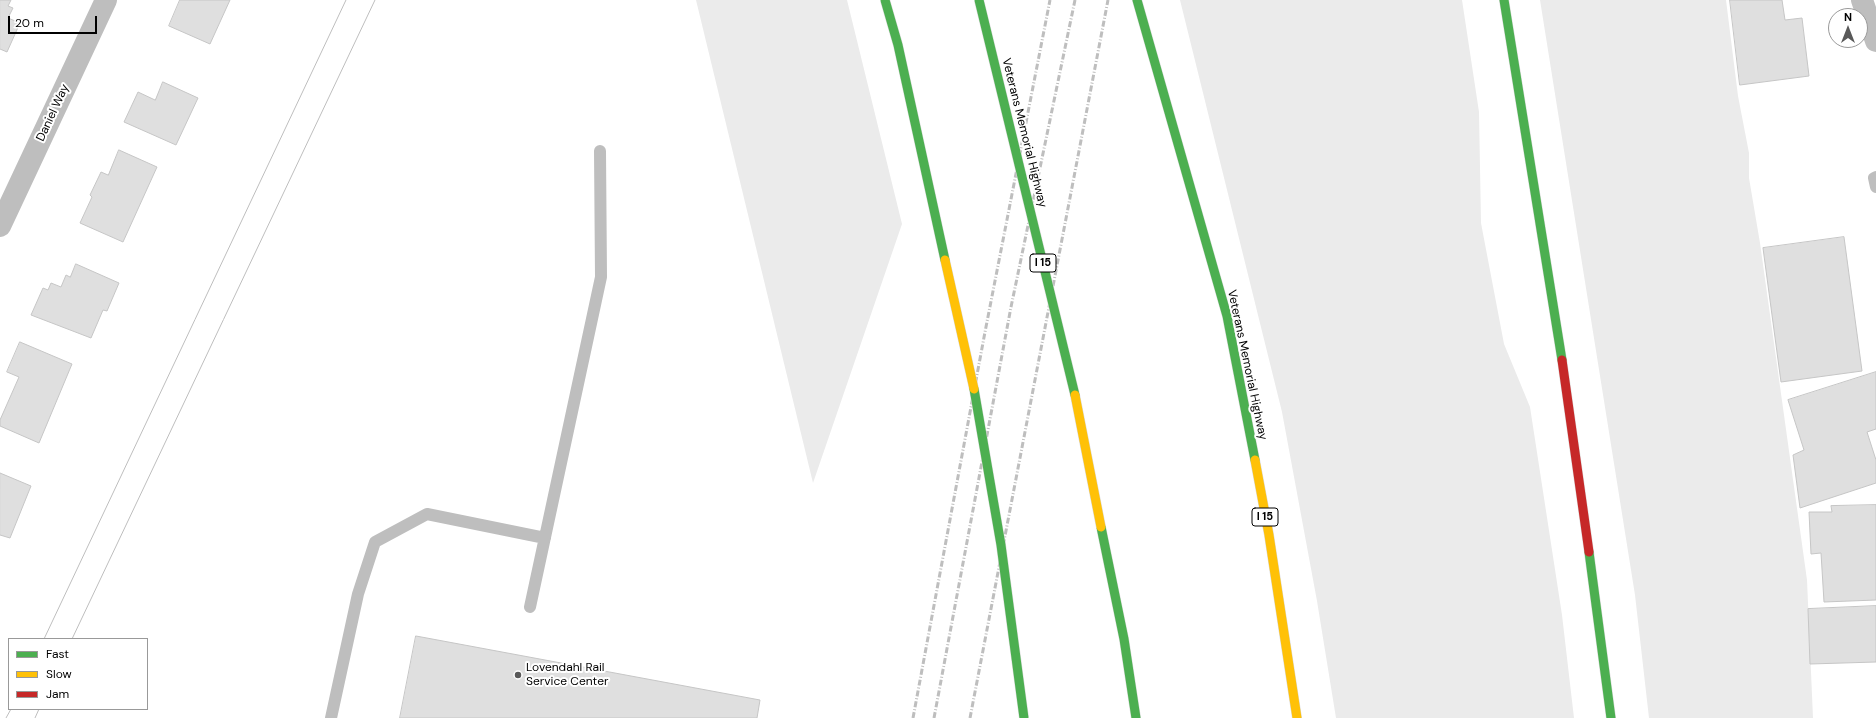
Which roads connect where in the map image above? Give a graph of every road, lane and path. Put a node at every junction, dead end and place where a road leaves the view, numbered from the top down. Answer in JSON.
{"nodes":[{"id":1,"x":106,"y":0,"type":"edge"},
{"id":2,"x":885,"y":0,"type":"edge"},
{"id":3,"x":979,"y":0,"type":"edge"},
{"id":4,"x":1137,"y":0,"type":"edge"},
{"id":5,"x":1504,"y":0,"type":"edge"},
{"id":6,"x":1862,"y":0,"type":"edge"},
{"id":7,"x":1876,"y":41,"type":"edge"},
{"id":8,"x":600,"y":151,"type":"dead end"},
{"id":9,"x":1876,"y":177,"type":"edge"},
{"id":10,"x":1876,"y":187,"type":"edge"},
{"id":11,"x":0,"y":226,"type":"edge"},
{"id":12,"x":545,"y":538,"type":"junction"},
{"id":13,"x":530,"y":607,"type":"dead end"},
{"id":14,"x":332,"y":718,"type":"edge"},
{"id":15,"x":1024,"y":718,"type":"edge"},
{"id":16,"x":1136,"y":718,"type":"edge"},
{"id":17,"x":1297,"y":718,"type":"edge"},
{"id":18,"x":1611,"y":718,"type":"edge"}],
"edges":[{"from":1,"to":11,"type":"street","name":"Daniel Way"},
{"from":2,"to":15,"type":"highway","bridge":true},
{"from":3,"to":16,"type":"highway","name":"Veterans Memorial Highway","number":"I 15","bridge":true},
{"from":4,"to":17,"type":"highway","name":"Veterans Memorial Highway","number":"I 15"},
{"from":5,"to":18,"type":"highway"},
{"from":6,"to":7,"type":"street"},
{"from":8,"to":12,"type":"lane"},
{"from":9,"to":10,"type":"lane"},
{"from":12,"to":13,"type":"lane"},
{"from":12,"to":14,"type":"lane"}]}
